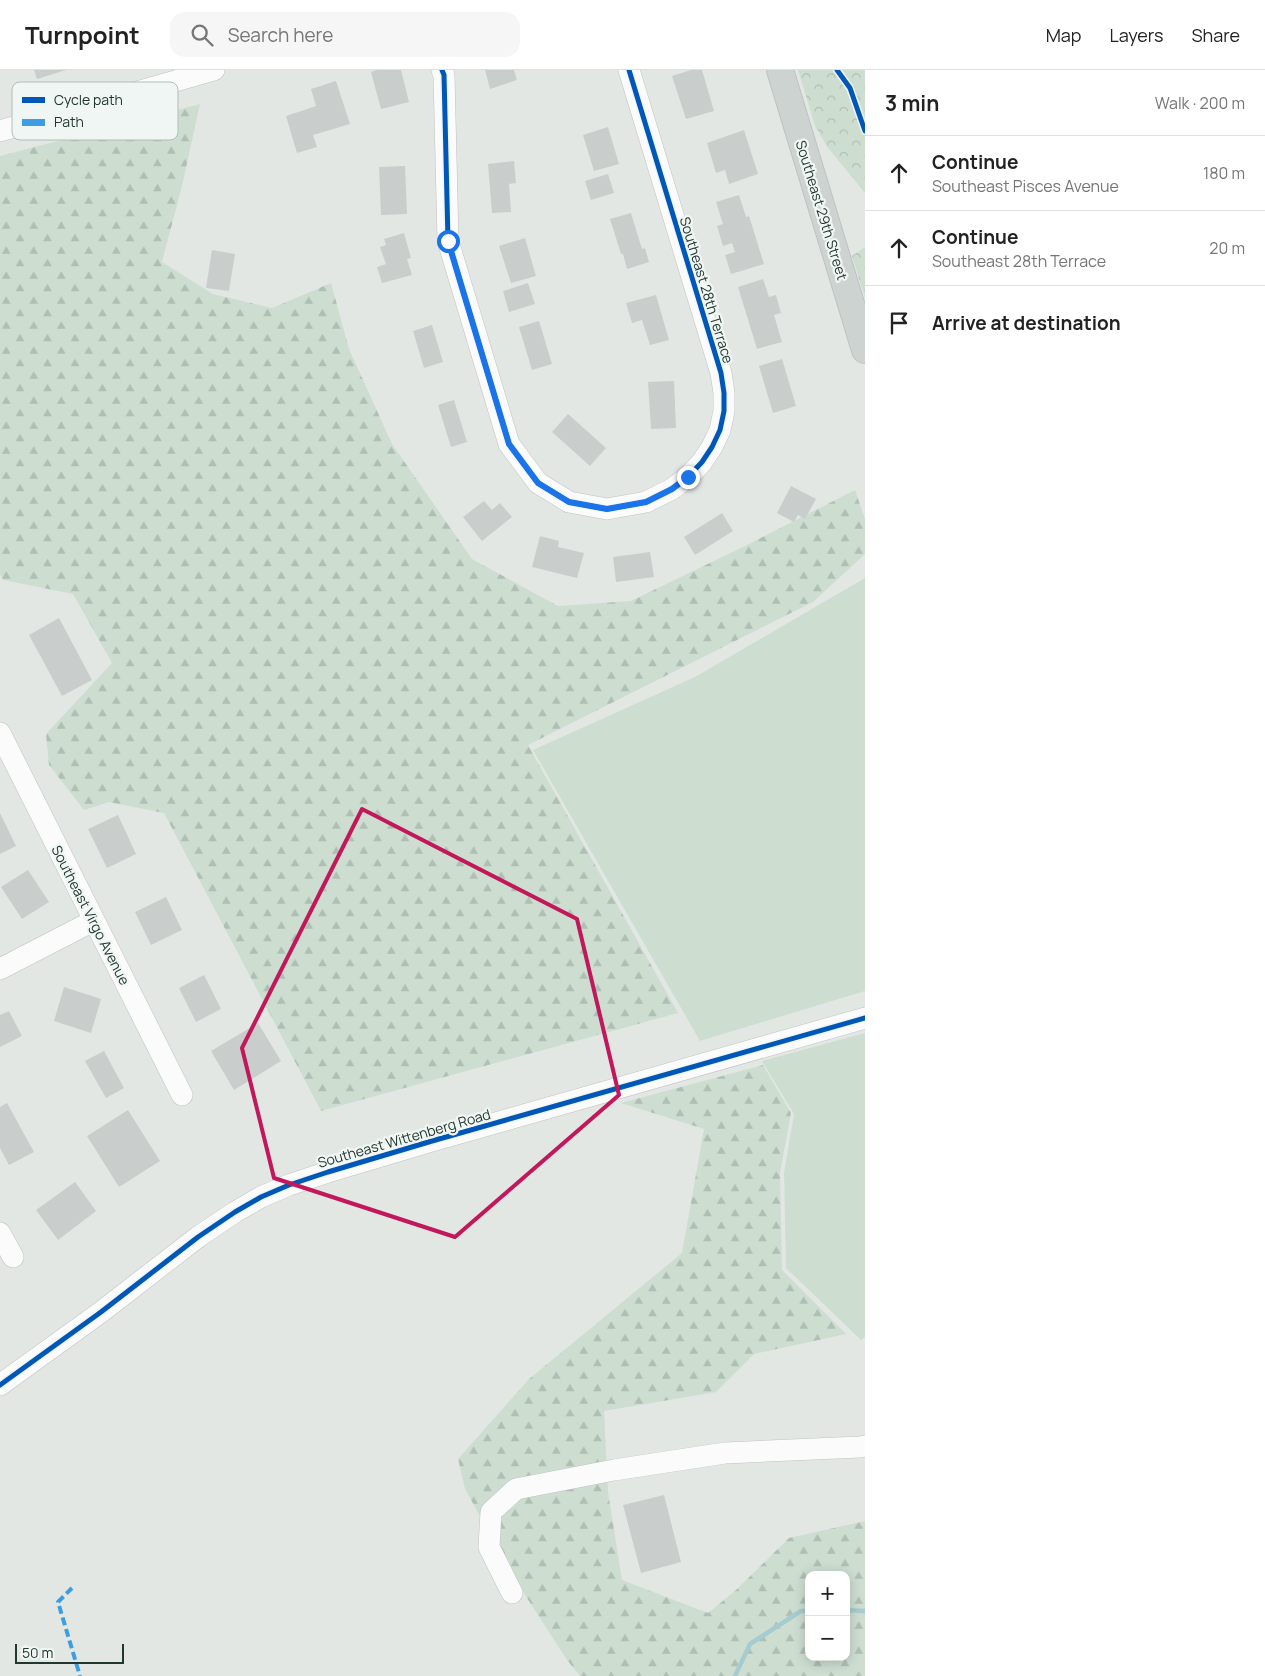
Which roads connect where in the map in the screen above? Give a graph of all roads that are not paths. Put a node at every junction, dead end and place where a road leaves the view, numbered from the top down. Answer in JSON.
{"nodes":[{"id":1,"x":214,"y":70,"type":"edge"},
{"id":2,"x":442,"y":70,"type":"edge"},
{"id":3,"x":629,"y":70,"type":"edge"},
{"id":4,"x":780,"y":70,"type":"edge"},
{"id":5,"x":171,"y":82,"type":"edge"},
{"id":6,"x":865,"y":350,"type":"edge"},
{"id":7,"x":0,"y":733,"type":"edge"},
{"id":8,"x":93,"y":921,"type":"junction"},
{"id":9,"x":0,"y":969,"type":"edge"},
{"id":10,"x":865,"y":1018,"type":"edge"},
{"id":11,"x":182,"y":1095,"type":"dead end"},
{"id":12,"x":0,"y":1233,"type":"edge"},
{"id":13,"x":13,"y":1257,"type":"dead end"},
{"id":14,"x":0,"y":1385,"type":"edge"},
{"id":15,"x":865,"y":1446,"type":"edge"},
{"id":16,"x":512,"y":1593,"type":"dead end"}],
"edges":[{"from":1,"to":5,"type":"street"},
{"from":2,"to":3,"type":"street","name":"Southeast 28th Terrace"},
{"from":4,"to":6,"type":"main road","name":"Southeast 29th Street"},
{"from":7,"to":8,"type":"street","name":"Southeast Virgo Avenue"},
{"from":8,"to":9,"type":"street"},
{"from":8,"to":11,"type":"street","name":"Southeast Virgo Avenue"},
{"from":10,"to":14,"type":"street","name":"Southeast Wittenberg Road"},
{"from":12,"to":13,"type":"street"},
{"from":15,"to":16,"type":"street"}]}
